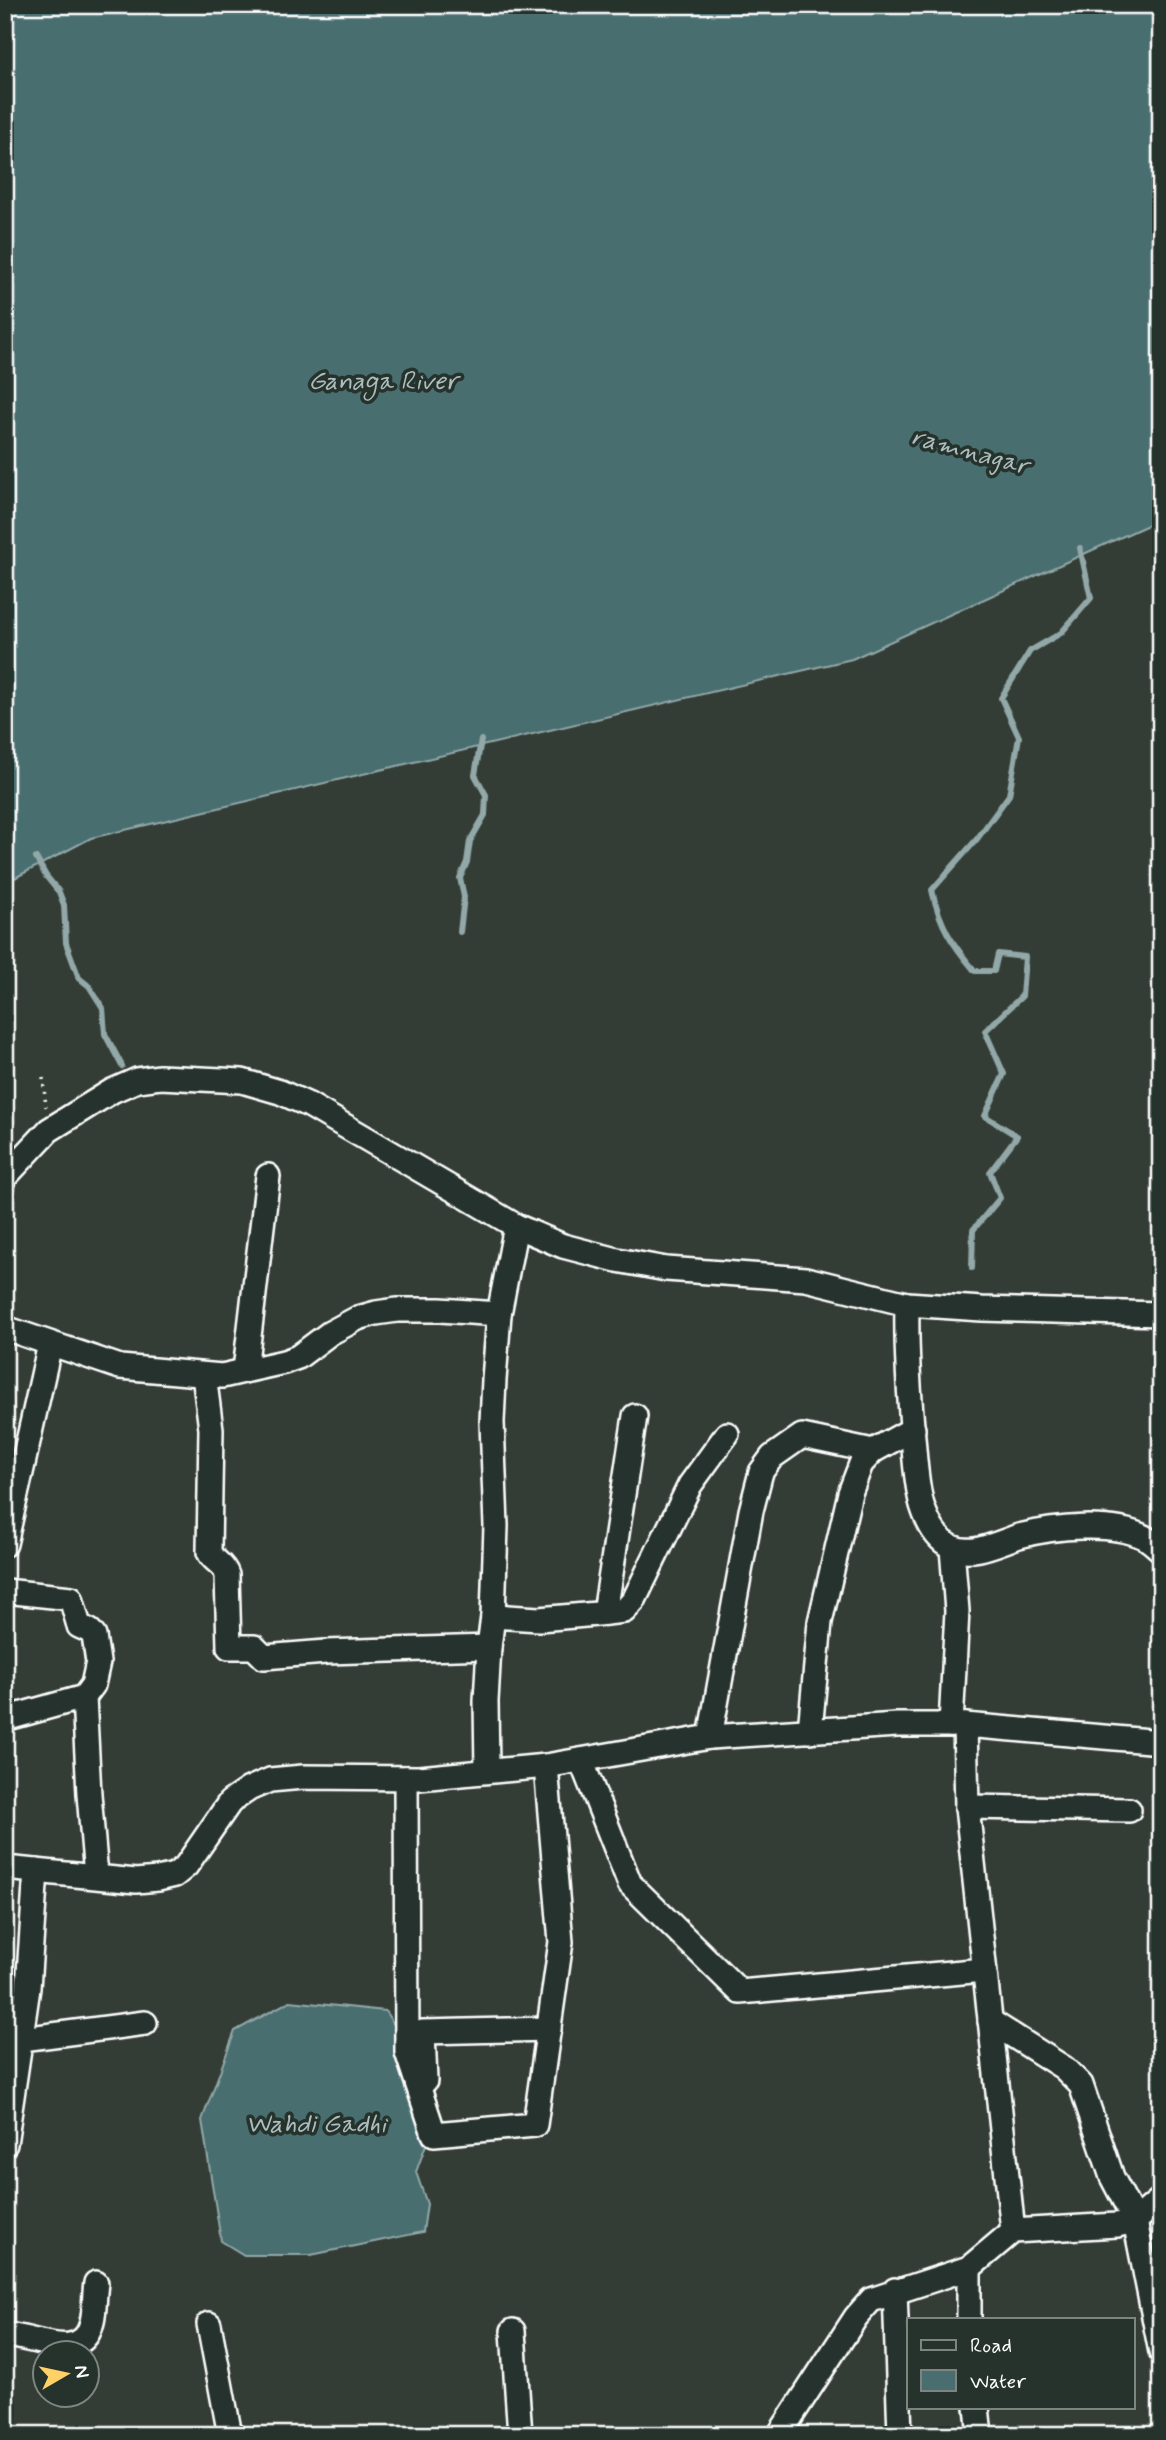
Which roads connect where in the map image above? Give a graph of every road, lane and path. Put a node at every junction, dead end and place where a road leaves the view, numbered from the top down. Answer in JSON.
{"nodes":[{"id":1,"x":43,"y":1078,"type":"dead end"},
{"id":2,"x":49,"y":1130,"type":"junction"},
{"id":3,"x":268,"y":1176,"type":"dead end"},
{"id":4,"x":5,"y":1177,"type":"edge"},
{"id":5,"x":516,"y":1226,"type":"junction"},
{"id":6,"x":907,"y":1304,"type":"junction"},
{"id":7,"x":499,"y":1314,"type":"junction"},
{"id":8,"x":1161,"y":1314,"type":"edge"},
{"id":9,"x":5,"y":1328,"type":"edge"},
{"id":10,"x":50,"y":1344,"type":"junction"},
{"id":11,"x":244,"y":1370,"type":"junction"},
{"id":12,"x":204,"y":1375,"type":"junction"},
{"id":13,"x":635,"y":1416,"type":"dead end"},
{"id":14,"x":913,"y":1429,"type":"junction"},
{"id":15,"x":727,"y":1434,"type":"dead end"},
{"id":16,"x":873,"y":1451,"type":"junction"},
{"id":17,"x":5,"y":1544,"type":"edge"},
{"id":18,"x":952,"y":1548,"type":"junction"},
{"id":19,"x":1161,"y":1550,"type":"edge"},
{"id":20,"x":5,"y":1591,"type":"edge"},
{"id":21,"x":605,"y":1613,"type":"junction"},
{"id":22,"x":493,"y":1616,"type":"junction"},
{"id":23,"x":489,"y":1647,"type":"junction"},
{"id":24,"x":85,"y":1697,"type":"junction"},
{"id":25,"x":5,"y":1718,"type":"edge"},
{"id":26,"x":958,"y":1725,"type":"junction"},
{"id":27,"x":810,"y":1731,"type":"junction"},
{"id":28,"x":710,"y":1737,"type":"junction"},
{"id":29,"x":1161,"y":1742,"type":"edge"},
{"id":30,"x":581,"y":1760,"type":"junction"},
{"id":31,"x":546,"y":1766,"type":"junction"},
{"id":32,"x":487,"y":1770,"type":"junction"},
{"id":33,"x":406,"y":1778,"type":"junction"},
{"id":34,"x":967,"y":1807,"type":"junction"},
{"id":35,"x":1129,"y":1810,"type":"dead end"},
{"id":36,"x":5,"y":1868,"type":"edge"},
{"id":37,"x":36,"y":1871,"type":"junction"},
{"id":38,"x":96,"y":1875,"type":"junction"},
{"id":39,"x":985,"y":1970,"type":"junction"},
{"id":40,"x":990,"y":2021,"type":"junction"},
{"id":41,"x":145,"y":2023,"type":"dead end"},
{"id":42,"x":549,"y":2029,"type":"junction"},
{"id":43,"x":22,"y":2039,"type":"junction"},
{"id":44,"x":427,"y":2111,"type":"junction"},
{"id":45,"x":5,"y":2144,"type":"edge"},
{"id":46,"x":1161,"y":2199,"type":"edge"},
{"id":47,"x":1135,"y":2221,"type":"junction"},
{"id":48,"x":1013,"y":2231,"type":"junction"},
{"id":49,"x":969,"y":2268,"type":"junction"},
{"id":50,"x":96,"y":2283,"type":"dead end"},
{"id":51,"x":895,"y":2290,"type":"junction"},
{"id":52,"x":970,"y":2318,"type":"edge"},
{"id":53,"x":209,"y":2324,"type":"dead end"},
{"id":54,"x":513,"y":2331,"type":"dead end"},
{"id":55,"x":5,"y":2335,"type":"edge"},
{"id":56,"x":1161,"y":2352,"type":"edge"},
{"id":57,"x":977,"y":2408,"type":"edge"},
{"id":58,"x":230,"y":2435,"type":"edge"},
{"id":59,"x":520,"y":2435,"type":"edge"},
{"id":60,"x":779,"y":2435,"type":"edge"},
{"id":61,"x":900,"y":2435,"type":"edge"},
{"id":62,"x":980,"y":2435,"type":"edge"}],
"edges":[{"from":1,"to":2,"type":"path"},
{"from":2,"to":4,"type":"street"},
{"from":2,"to":5,"type":"street"},
{"from":3,"to":11,"type":"street"},
{"from":5,"to":6,"type":"street"},
{"from":5,"to":7,"type":"street"},
{"from":6,"to":8,"type":"street"},
{"from":6,"to":14,"type":"street"},
{"from":7,"to":11,"type":"street"},
{"from":7,"to":22,"type":"street"},
{"from":9,"to":10,"type":"street"},
{"from":10,"to":12,"type":"street"},
{"from":10,"to":17,"type":"street"},
{"from":11,"to":12,"type":"street"},
{"from":12,"to":23,"type":"street"},
{"from":13,"to":21,"type":"street"},
{"from":14,"to":16,"type":"street"},
{"from":14,"to":18,"type":"street"},
{"from":15,"to":21,"type":"street"},
{"from":16,"to":27,"type":"street"},
{"from":16,"to":28,"type":"street"},
{"from":18,"to":19,"type":"street"},
{"from":18,"to":26,"type":"street"},
{"from":20,"to":24,"type":"street"},
{"from":21,"to":22,"type":"street"},
{"from":22,"to":23,"type":"street"},
{"from":23,"to":32,"type":"street"},
{"from":24,"to":25,"type":"street"},
{"from":24,"to":38,"type":"street"},
{"from":26,"to":27,"type":"street"},
{"from":26,"to":29,"type":"street"},
{"from":26,"to":34,"type":"street"},
{"from":27,"to":28,"type":"street"},
{"from":28,"to":30,"type":"street"},
{"from":30,"to":31,"type":"street"},
{"from":30,"to":39,"type":"street"},
{"from":31,"to":32,"type":"street"},
{"from":31,"to":42,"type":"street"},
{"from":32,"to":33,"type":"street"},
{"from":33,"to":38,"type":"street"},
{"from":33,"to":44,"type":"street"},
{"from":34,"to":35,"type":"street"},
{"from":34,"to":39,"type":"street"},
{"from":36,"to":37,"type":"street"},
{"from":37,"to":38,"type":"street"},
{"from":37,"to":43,"type":"street"},
{"from":39,"to":40,"type":"street"},
{"from":40,"to":47,"type":"street"},
{"from":40,"to":48,"type":"street"},
{"from":41,"to":43,"type":"street"},
{"from":42,"to":44,"type":"street"},
{"from":42,"to":44,"type":"street"},
{"from":43,"to":45,"type":"street"},
{"from":46,"to":47,"type":"street"},
{"from":47,"to":48,"type":"street"},
{"from":47,"to":56,"type":"street"},
{"from":48,"to":49,"type":"street"},
{"from":49,"to":51,"type":"street"},
{"from":49,"to":52,"type":"street"},
{"from":50,"to":55,"type":"street"},
{"from":51,"to":60,"type":"street"},
{"from":51,"to":61,"type":"street"},
{"from":53,"to":58,"type":"street"},
{"from":54,"to":59,"type":"street"},
{"from":57,"to":62,"type":"street"}]}
